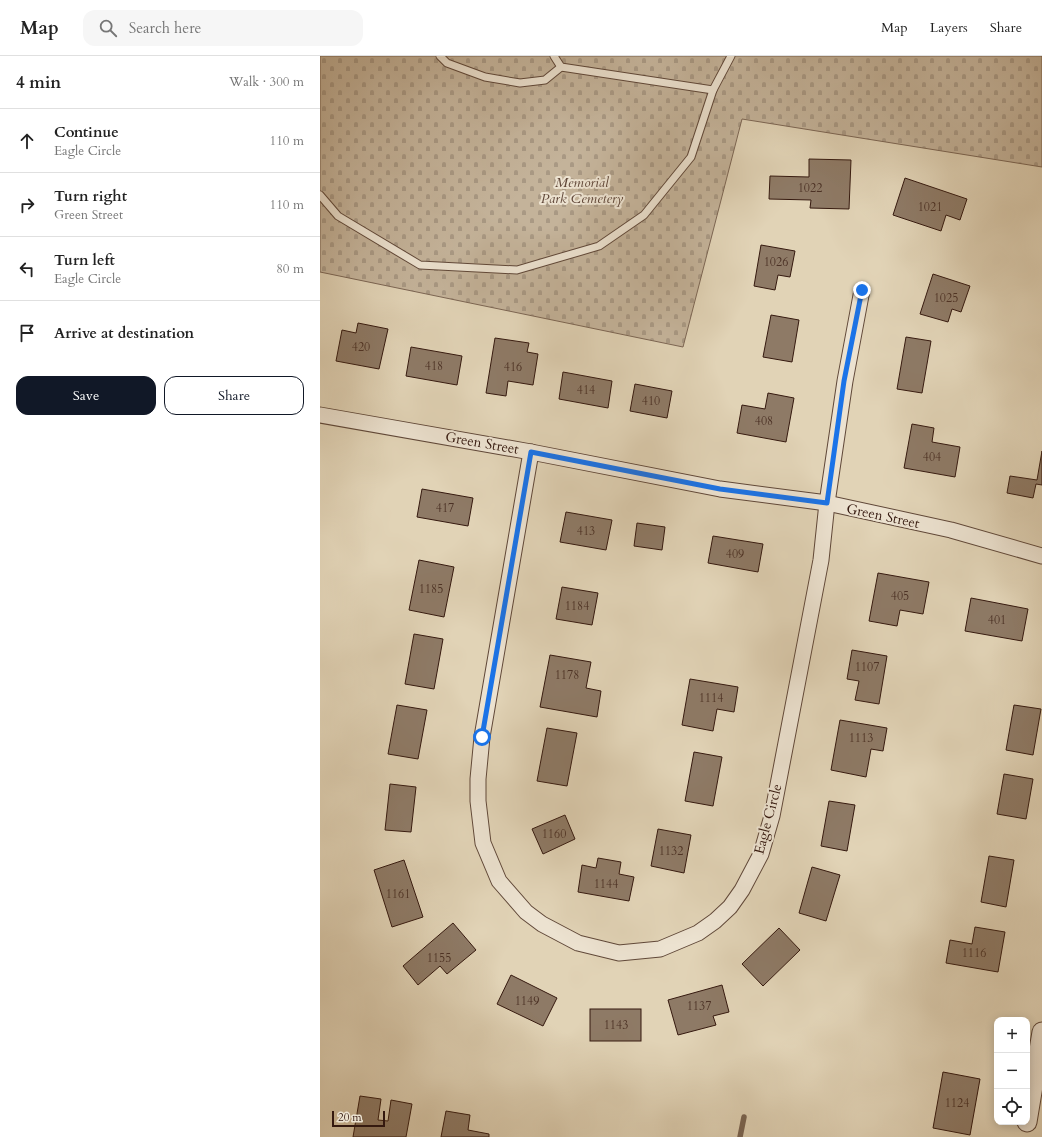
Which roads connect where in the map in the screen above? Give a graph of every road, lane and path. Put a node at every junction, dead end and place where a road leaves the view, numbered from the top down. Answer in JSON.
{"nodes":[{"id":1,"x":440,"y":56,"type":"edge"},
{"id":2,"x":554,"y":56,"type":"edge"},
{"id":3,"x":731,"y":56,"type":"edge"},
{"id":4,"x":561,"y":67,"type":"junction"},
{"id":5,"x":713,"y":90,"type":"junction"},
{"id":6,"x":320,"y":195,"type":"edge"},
{"id":7,"x":862,"y":290,"type":"dead end"},
{"id":8,"x":320,"y":415,"type":"edge"},
{"id":9,"x":531,"y":452,"type":"junction"},
{"id":10,"x":827,"y":503,"type":"junction"},
{"id":11,"x":1042,"y":556,"type":"edge"},
{"id":12,"x":1042,"y":1032,"type":"edge"},
{"id":13,"x":1030,"y":1104,"type":"edge"},
{"id":14,"x":1026,"y":1125,"type":"edge"},
{"id":15,"x":1024,"y":1137,"type":"edge"}],
"edges":[{"from":1,"to":4,"type":"lane"},
{"from":2,"to":4,"type":"lane"},
{"from":3,"to":5,"type":"lane"},
{"from":4,"to":5,"type":"lane"},
{"from":5,"to":6,"type":"lane"},
{"from":7,"to":10,"type":"street","name":"Eagle Circle"},
{"from":8,"to":9,"type":"street","name":"Green Street"},
{"from":9,"to":10,"type":"street","name":"Green Street"},
{"from":9,"to":10,"type":"street","name":"Eagle Circle"},
{"from":10,"to":11,"type":"street","name":"Green Street"},
{"from":12,"to":13,"type":"street"},
{"from":14,"to":15,"type":"street"}]}
